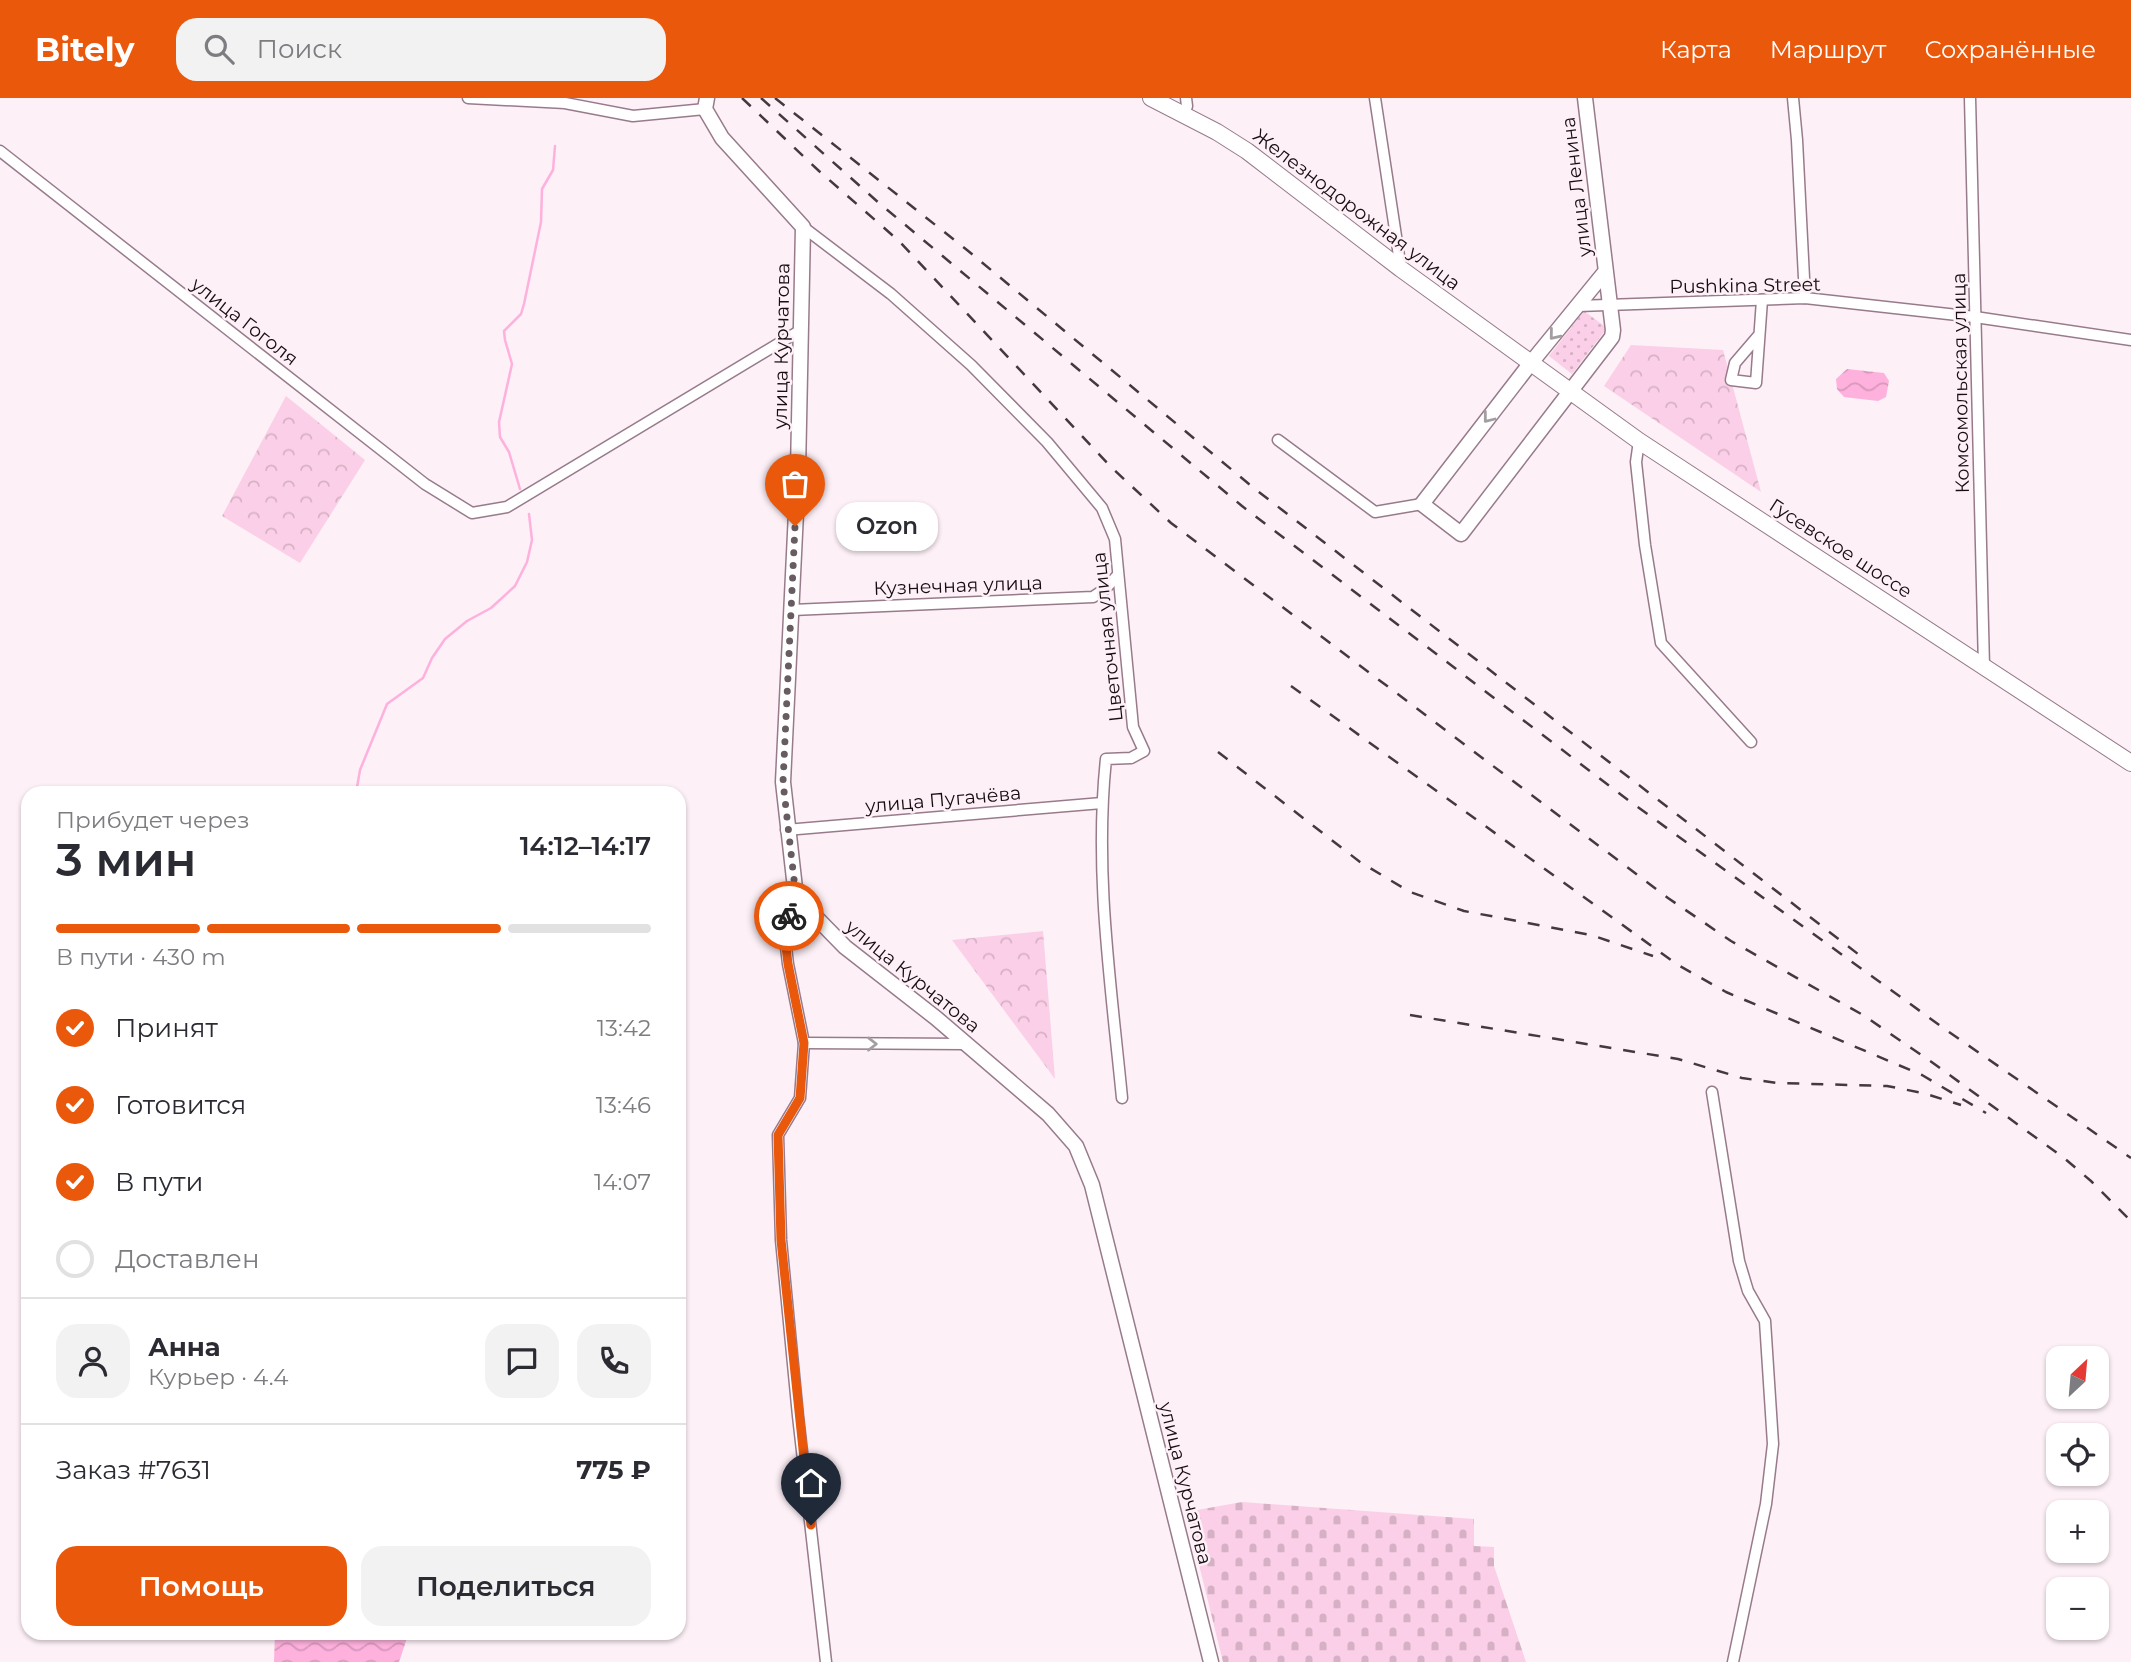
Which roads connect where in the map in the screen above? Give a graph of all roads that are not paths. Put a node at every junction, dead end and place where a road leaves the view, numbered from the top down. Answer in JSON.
{"nodes":[{"id":1,"x":468,"y":98,"type":"edge"},
{"id":2,"x":1151,"y":98,"type":"edge"},
{"id":3,"x":1375,"y":98,"type":"edge"},
{"id":4,"x":1585,"y":98,"type":"edge"},
{"id":5,"x":1793,"y":98,"type":"edge"},
{"id":6,"x":1970,"y":98,"type":"edge"},
{"id":7,"x":706,"y":104,"type":"edge"},
{"id":8,"x":1185,"y":106,"type":"edge"},
{"id":9,"x":0,"y":151,"type":"edge"},
{"id":10,"x":803,"y":227,"type":"junction"},
{"id":11,"x":1401,"y":270,"type":"junction"},
{"id":12,"x":1605,"y":272,"type":"junction"},
{"id":13,"x":1805,"y":298,"type":"junction"},
{"id":14,"x":1762,"y":300,"type":"junction"},
{"id":15,"x":1578,"y":306,"type":"junction"},
{"id":16,"x":1610,"y":306,"type":"junction"},
{"id":17,"x":1975,"y":317,"type":"junction"},
{"id":18,"x":801,"y":330,"type":"junction"},
{"id":19,"x":1759,"y":335,"type":"dead end"},
{"id":20,"x":2131,"y":340,"type":"edge"},
{"id":21,"x":1530,"y":364,"type":"junction"},
{"id":22,"x":1570,"y":393,"type":"junction"},
{"id":23,"x":1278,"y":440,"type":"dead end"},
{"id":24,"x":1639,"y":441,"type":"junction"},
{"id":25,"x":1422,"y":503,"type":"junction"},
{"id":26,"x":1117,"y":576,"type":"junction"},
{"id":27,"x":792,"y":610,"type":"junction"},
{"id":28,"x":1984,"y":667,"type":"junction"},
{"id":29,"x":1751,"y":742,"type":"dead end"},
{"id":30,"x":2131,"y":763,"type":"edge"},
{"id":31,"x":1102,"y":803,"type":"junction"},
{"id":32,"x":786,"y":830,"type":"junction"},
{"id":33,"x":796,"y":897,"type":"junction"},
{"id":34,"x":804,"y":1043,"type":"junction"},
{"id":35,"x":966,"y":1044,"type":"junction"},
{"id":36,"x":1712,"y":1092,"type":"dead end"},
{"id":37,"x":1122,"y":1098,"type":"dead end"},
{"id":38,"x":826,"y":1662,"type":"edge"},
{"id":39,"x":1211,"y":1662,"type":"edge"},
{"id":40,"x":1733,"y":1662,"type":"edge"}],
"edges":[{"from":1,"to":7,"type":"street"},
{"from":2,"to":8,"type":"highway","name":"Железнодорожная улица"},
{"from":3,"to":11,"type":"street"},
{"from":4,"to":12,"type":"main road","name":"улица Ленина"},
{"from":5,"to":13,"type":"street"},
{"from":6,"to":17,"type":"street","name":"Комсомольская улица"},
{"from":7,"to":10,"type":"main road"},
{"from":8,"to":11,"type":"highway","name":"Железнодорожная улица"},
{"from":9,"to":18,"type":"street","name":"улица Гоголя"},
{"from":10,"to":18,"type":"main road","name":"улица Курчатова"},
{"from":10,"to":26,"type":"street","name":"Цветочная улица"},
{"from":11,"to":21,"type":"highway","name":"Железнодорожная улица"},
{"from":12,"to":15,"type":"main road","name":"улица Ленина"},
{"from":12,"to":16,"type":"main road","name":"улица Ленина"},
{"from":13,"to":14,"type":"street","name":"Pushkina Street"},
{"from":13,"to":17,"type":"street","name":"Pushkina Street"},
{"from":14,"to":16,"type":"street","name":"Pushkina Street"},
{"from":14,"to":19,"type":"street"},
{"from":15,"to":16,"type":"street","name":"Pushkina Street"},
{"from":15,"to":21,"type":"main road","name":"улица Ленина","one_way":true},
{"from":16,"to":22,"type":"main road","name":"улица Ленина"},
{"from":17,"to":20,"type":"street","name":"Pushkina Street"},
{"from":17,"to":28,"type":"street","name":"Комсомольская улица"},
{"from":18,"to":27,"type":"main road","name":"улица Курчатова"},
{"from":21,"to":22,"type":"highway","name":"Гусевское шоссе"},
{"from":21,"to":25,"type":"main road","name":"улица Ленина","one_way":true},
{"from":22,"to":24,"type":"highway","name":"Гусевское шоссе"},
{"from":22,"to":25,"type":"main road","name":"улица Ленина"},
{"from":23,"to":25,"type":"street"},
{"from":24,"to":28,"type":"highway","name":"Гусевское шоссе"},
{"from":24,"to":29,"type":"street"},
{"from":26,"to":27,"type":"street","name":"Кузнечная улица"},
{"from":26,"to":31,"type":"street","name":"Цветочная улица"},
{"from":27,"to":32,"type":"main road","name":"улица Курчатова"},
{"from":28,"to":30,"type":"highway","name":"Гусевское шоссе"},
{"from":31,"to":32,"type":"street","name":"улица Пугачёва"},
{"from":31,"to":37,"type":"street","name":"Цветочная улица"},
{"from":32,"to":33,"type":"main road","name":"улица Курчатова"},
{"from":33,"to":34,"type":"street"},
{"from":33,"to":35,"type":"main road","name":"улица Курчатова"},
{"from":34,"to":35,"type":"street","one_way":true},
{"from":34,"to":38,"type":"street"},
{"from":35,"to":39,"type":"main road","name":"улица Курчатова"},
{"from":36,"to":40,"type":"street"}]}
